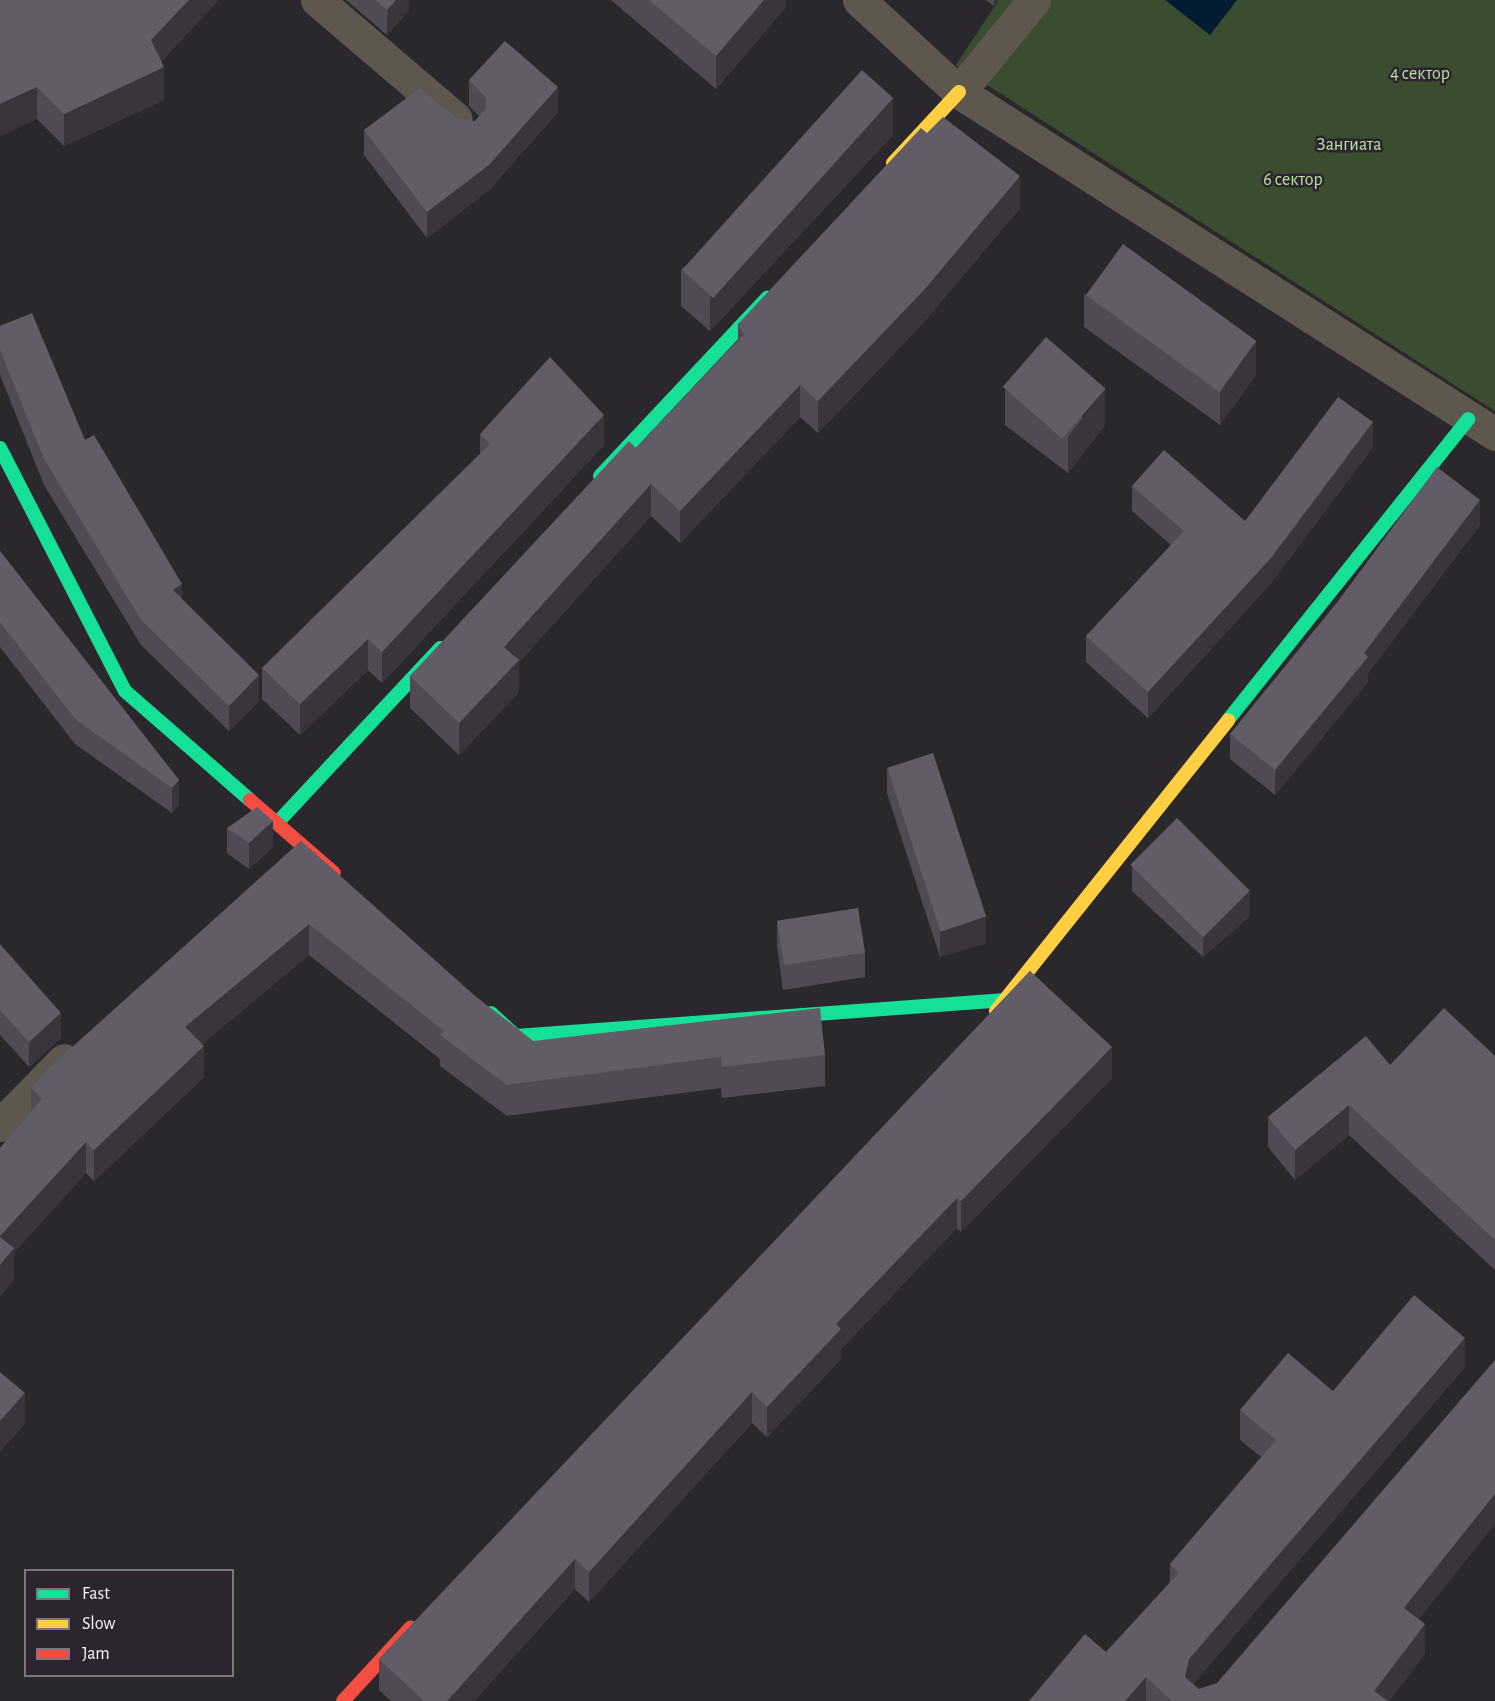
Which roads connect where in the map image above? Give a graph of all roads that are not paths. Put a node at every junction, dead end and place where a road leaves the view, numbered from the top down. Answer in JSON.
{"nodes":[{"id":1,"x":317,"y":0,"type":"edge"},
{"id":2,"x":859,"y":0,"type":"edge"},
{"id":3,"x":1034,"y":0,"type":"edge"},
{"id":4,"x":959,"y":92,"type":"junction"},
{"id":5,"x":468,"y":129,"type":"edge"},
{"id":6,"x":878,"y":179,"type":"edge"},
{"id":7,"x":780,"y":283,"type":"edge"},
{"id":8,"x":1481,"y":427,"type":"edge"},
{"id":9,"x":0,"y":448,"type":"edge"},
{"id":10,"x":586,"y":492,"type":"edge"},
{"id":11,"x":448,"y":639,"type":"edge"},
{"id":12,"x":278,"y":822,"type":"junction"},
{"id":13,"x":303,"y":845,"type":"junction"},
{"id":14,"x":279,"y":868,"type":"edge"},
{"id":15,"x":348,"y":884,"type":"edge"},
{"id":16,"x":1006,"y":1000,"type":"junction"},
{"id":17,"x":480,"y":1004,"type":"edge"},
{"id":18,"x":981,"y":1026,"type":"edge"},
{"id":19,"x":89,"y":1039,"type":"edge"},
{"id":20,"x":0,"y":1125,"type":"edge"},
{"id":21,"x":423,"y":1614,"type":"edge"},
{"id":22,"x":343,"y":1701,"type":"edge"}],
"edges":[{"from":1,"to":5,"type":"street"},
{"from":2,"to":4,"type":"street"},
{"from":3,"to":4,"type":"street"},
{"from":4,"to":6,"type":"street"},
{"from":4,"to":8,"type":"street"},
{"from":7,"to":10,"type":"street"},
{"from":8,"to":16,"type":"street"},
{"from":9,"to":12,"type":"street"},
{"from":11,"to":12,"type":"street"},
{"from":12,"to":13,"type":"street"},
{"from":13,"to":14,"type":"street"},
{"from":13,"to":15,"type":"street"},
{"from":16,"to":17,"type":"street"},
{"from":16,"to":18,"type":"street"},
{"from":19,"to":20,"type":"street"},
{"from":21,"to":22,"type":"street"}]}
